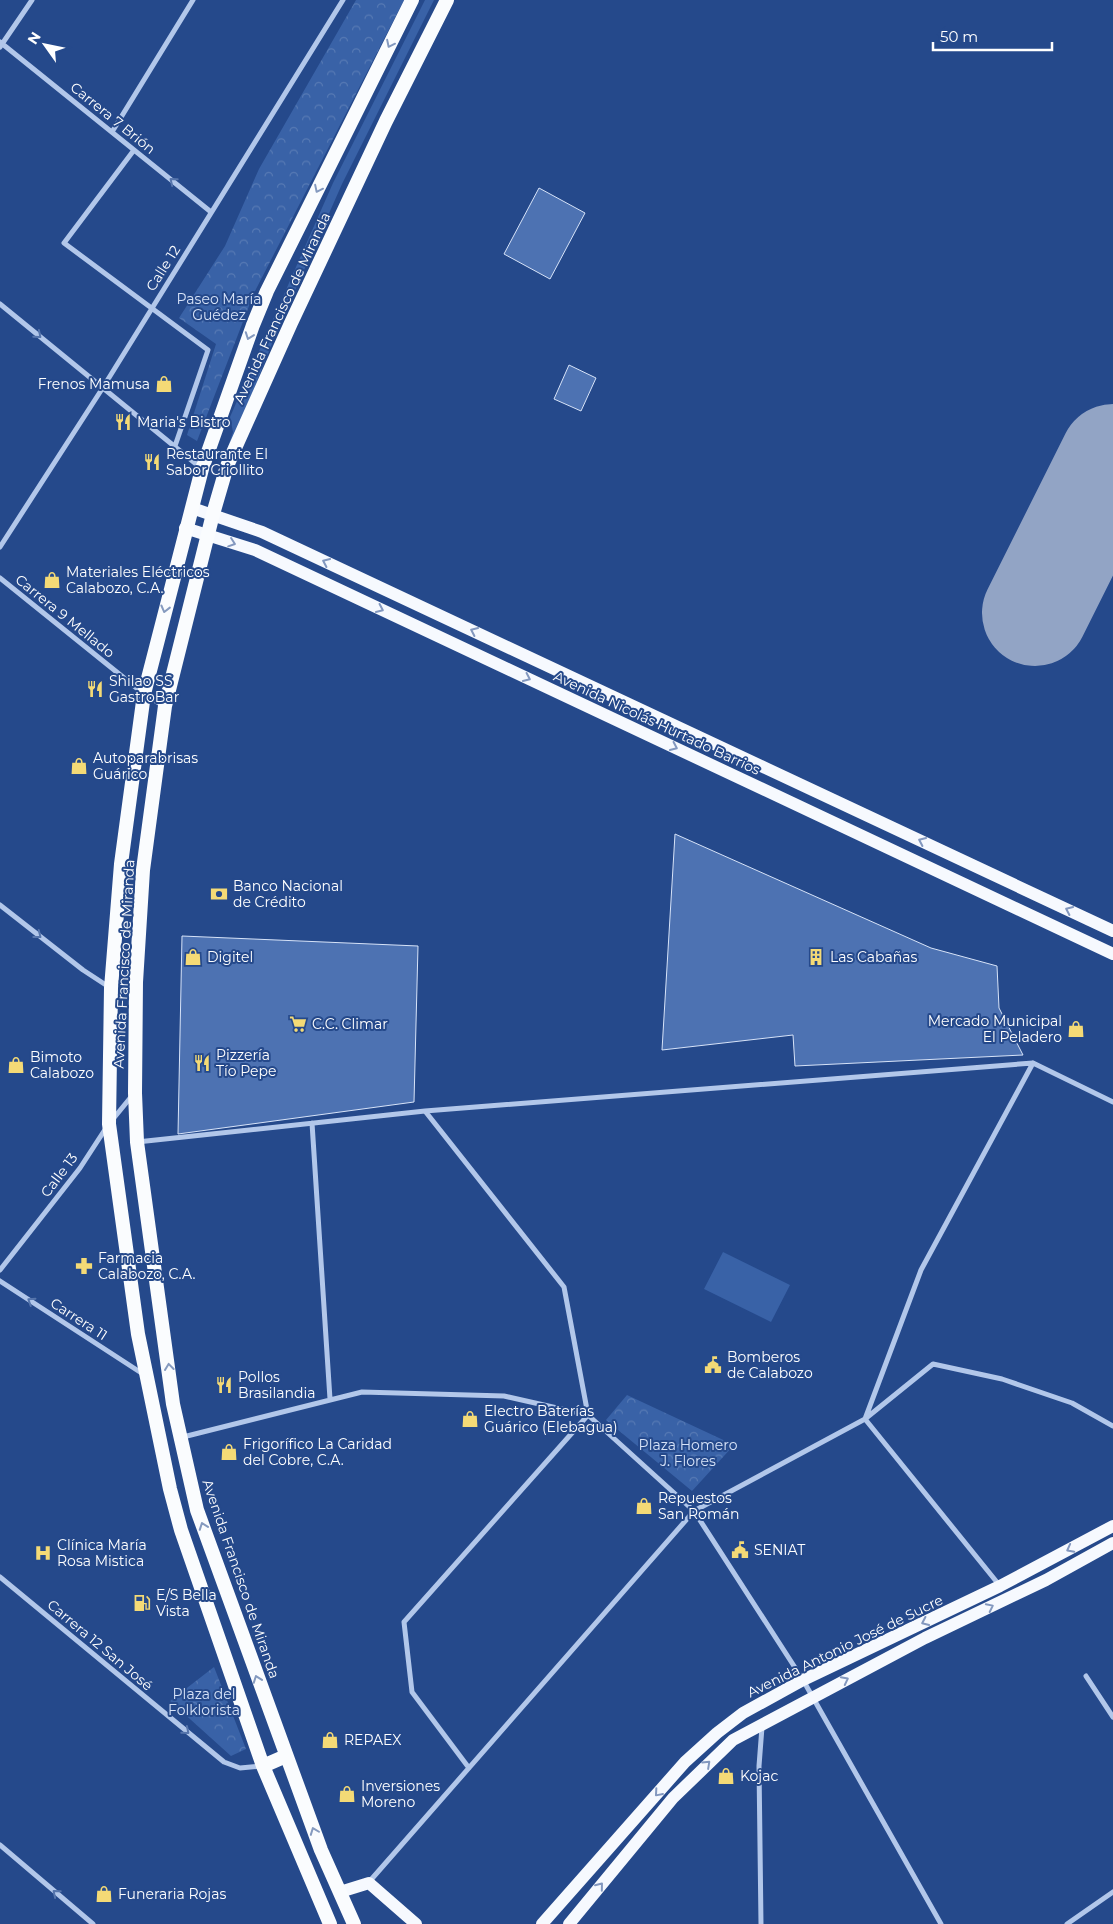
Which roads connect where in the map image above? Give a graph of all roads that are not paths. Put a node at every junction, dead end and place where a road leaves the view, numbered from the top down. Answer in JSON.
{"nodes":[{"id":1,"x":32,"y":0,"type":"edge"},
{"id":2,"x":193,"y":0,"type":"edge"},
{"id":3,"x":343,"y":0,"type":"edge"},
{"id":4,"x":412,"y":0,"type":"edge"},
{"id":5,"x":447,"y":0,"type":"edge"},
{"id":6,"x":1,"y":44,"type":"edge"},
{"id":7,"x":112,"y":132,"type":"junction"},
{"id":8,"x":134,"y":150,"type":"junction"},
{"id":9,"x":211,"y":212,"type":"junction"},
{"id":10,"x":0,"y":304,"type":"edge"},
{"id":11,"x":151,"y":309,"type":"junction"},
{"id":12,"x":102,"y":388,"type":"junction"},
{"id":13,"x":175,"y":446,"type":"junction"},
{"id":14,"x":202,"y":469,"type":"junction"},
{"id":15,"x":192,"y":508,"type":"junction"},
{"id":16,"x":213,"y":514,"type":"junction"},
{"id":17,"x":186,"y":528,"type":"junction"},
{"id":18,"x":208,"y":534,"type":"junction"},
{"id":19,"x":0,"y":547,"type":"edge"},
{"id":20,"x":0,"y":578,"type":"edge"},
{"id":21,"x":144,"y":694,"type":"junction"},
{"id":22,"x":165,"y":706,"type":"junction"},
{"id":23,"x":0,"y":905,"type":"edge"},
{"id":24,"x":1113,"y":931,"type":"edge"},
{"id":25,"x":1113,"y":954,"type":"edge"},
{"id":26,"x":111,"y":988,"type":"junction"},
{"id":27,"x":1033,"y":1063,"type":"junction"},
{"id":28,"x":135,"y":1093,"type":"junction"},
{"id":29,"x":1113,"y":1102,"type":"edge"},
{"id":30,"x":425,"y":1111,"type":"junction"},
{"id":31,"x":109,"y":1124,"type":"junction"},
{"id":32,"x":312,"y":1124,"type":"junction"},
{"id":33,"x":137,"y":1142,"type":"junction"},
{"id":34,"x":0,"y":1270,"type":"edge"},
{"id":35,"x":0,"y":1281,"type":"edge"},
{"id":36,"x":145,"y":1376,"type":"junction"},
{"id":37,"x":330,"y":1399,"type":"junction"},
{"id":38,"x":173,"y":1404,"type":"junction"},
{"id":39,"x":153,"y":1408,"type":"junction"},
{"id":40,"x":588,"y":1415,"type":"junction"},
{"id":41,"x":865,"y":1419,"type":"junction"},
{"id":42,"x":1113,"y":1426,"type":"edge"},
{"id":43,"x":180,"y":1438,"type":"junction"},
{"id":44,"x":694,"y":1511,"type":"junction"},
{"id":45,"x":1113,"y":1526,"type":"edge"},
{"id":46,"x":1113,"y":1543,"type":"edge"},
{"id":47,"x":0,"y":1577,"type":"edge"},
{"id":48,"x":1000,"y":1586,"type":"junction"},
{"id":49,"x":1086,"y":1676,"type":"dead end"},
{"id":50,"x":802,"y":1680,"type":"junction"},
{"id":51,"x":812,"y":1697,"type":"junction"},
{"id":52,"x":1113,"y":1717,"type":"edge"},
{"id":53,"x":763,"y":1722,"type":"junction"},
{"id":54,"x":286,"y":1756,"type":"junction"},
{"id":55,"x":263,"y":1766,"type":"junction"},
{"id":56,"x":469,"y":1768,"type":"junction"},
{"id":57,"x":0,"y":1845,"type":"edge"},
{"id":58,"x":321,"y":1850,"type":"junction"},
{"id":59,"x":302,"y":1859,"type":"junction"},
{"id":60,"x":369,"y":1883,"type":"junction"},
{"id":61,"x":340,"y":1892,"type":"junction"},
{"id":62,"x":1113,"y":1892,"type":"edge"},
{"id":63,"x":94,"y":1924,"type":"edge"},
{"id":64,"x":330,"y":1924,"type":"edge"},
{"id":65,"x":354,"y":1924,"type":"edge"},
{"id":66,"x":416,"y":1924,"type":"edge"},
{"id":67,"x":542,"y":1924,"type":"edge"},
{"id":68,"x":569,"y":1924,"type":"edge"},
{"id":69,"x":761,"y":1924,"type":"edge"},
{"id":70,"x":941,"y":1924,"type":"edge"},
{"id":71,"x":1066,"y":1924,"type":"edge"}],
"edges":[{"from":1,"to":6,"type":"street"},
{"from":2,"to":7,"type":"street"},
{"from":3,"to":9,"type":"street","name":"Calle 12"},
{"from":4,"to":14,"type":"highway","name":"Avenida Francisco de Miranda","one_way":true},
{"from":5,"to":16,"type":"highway","name":"Avenida Francisco de Miranda"},
{"from":6,"to":7,"type":"street","name":"Carrera 7 Brión"},
{"from":7,"to":8,"type":"street","name":"Carrera 7 Brión"},
{"from":9,"to":8,"type":"street","name":"Carrera 7 Brión","one_way":true},
{"from":8,"to":11,"type":"street"},
{"from":9,"to":11,"type":"street","name":"Calle 12"},
{"from":10,"to":12,"type":"street","one_way":true},
{"from":11,"to":12,"type":"street","name":"Calle 12"},
{"from":11,"to":13,"type":"street"},
{"from":12,"to":13,"type":"street"},
{"from":12,"to":19,"type":"street","name":"Calle 12"},
{"from":13,"to":14,"type":"street"},
{"from":14,"to":15,"type":"highway","name":"Avenida Francisco de Miranda"},
{"from":15,"to":16,"type":"main road","name":"Avenida Nicolás Hurtado Barrios"},
{"from":15,"to":17,"type":"highway","name":"Avenida Francisco de Miranda"},
{"from":16,"to":18,"type":"highway","name":"Avenida Francisco de Miranda"},
{"from":24,"to":16,"type":"main road","name":"Avenida Nicolás Hurtado Barrios","one_way":true},
{"from":17,"to":18,"type":"main road","name":"Avenida Nicolás Hurtado Barrios"},
{"from":17,"to":21,"type":"highway","name":"Avenida Francisco de Miranda","one_way":true},
{"from":18,"to":22,"type":"highway","name":"Avenida Francisco de Miranda"},
{"from":18,"to":25,"type":"main road","name":"Avenida Nicolás Hurtado Barrios","one_way":true},
{"from":20,"to":21,"type":"street","name":"Carrera 9 Mellado"},
{"from":21,"to":22,"type":"street","name":"Carrera 9 Mellado"},
{"from":21,"to":26,"type":"highway","name":"Avenida Francisco de Miranda"},
{"from":22,"to":28,"type":"highway","name":"Avenida Francisco de Miranda"},
{"from":23,"to":26,"type":"street","one_way":true},
{"from":26,"to":31,"type":"highway","name":"Avenida Francisco de Miranda"},
{"from":27,"to":29,"type":"street"},
{"from":27,"to":30,"type":"street"},
{"from":27,"to":41,"type":"street"},
{"from":28,"to":31,"type":"street","name":"Calle 13"},
{"from":28,"to":33,"type":"highway","name":"Avenida Francisco de Miranda"},
{"from":30,"to":32,"type":"street"},
{"from":30,"to":40,"type":"street"},
{"from":31,"to":34,"type":"street","name":"Calle 13"},
{"from":31,"to":36,"type":"highway","name":"Avenida Francisco de Miranda"},
{"from":32,"to":33,"type":"street"},
{"from":32,"to":37,"type":"street"},
{"from":38,"to":33,"type":"highway","name":"Avenida Francisco de Miranda","one_way":true},
{"from":36,"to":35,"type":"street","name":"Carrera 11","one_way":true},
{"from":36,"to":39,"type":"highway","name":"Avenida Francisco de Miranda"},
{"from":37,"to":40,"type":"street"},
{"from":37,"to":43,"type":"street"},
{"from":38,"to":39,"type":"highway"},
{"from":38,"to":43,"type":"highway","name":"Avenida Francisco de Miranda"},
{"from":39,"to":55,"type":"highway","name":"Avenida Francisco de Miranda"},
{"from":40,"to":44,"type":"street"},
{"from":40,"to":56,"type":"street"},
{"from":41,"to":42,"type":"street"},
{"from":41,"to":44,"type":"street"},
{"from":41,"to":48,"type":"street"},
{"from":54,"to":43,"type":"highway","name":"Avenida Francisco de Miranda","one_way":true},
{"from":44,"to":50,"type":"street"},
{"from":44,"to":56,"type":"street"},
{"from":45,"to":48,"type":"main road","name":"Avenida Antonio José de Sucre","one_way":true},
{"from":51,"to":46,"type":"main road","name":"Avenida Antonio José de Sucre","one_way":true},
{"from":47,"to":55,"type":"street","name":"Carrera 12 San José","one_way":true},
{"from":48,"to":50,"type":"main road","name":"Avenida Antonio José de Sucre","one_way":true},
{"from":49,"to":52,"type":"street"},
{"from":50,"to":51,"type":"street"},
{"from":50,"to":67,"type":"main road","name":"Avenida Antonio José de Sucre","one_way":true},
{"from":51,"to":53,"type":"main road","name":"Avenida Antonio José de Sucre"},
{"from":51,"to":70,"type":"street"},
{"from":68,"to":53,"type":"main road","name":"Avenida Antonio José de Sucre","one_way":true},
{"from":53,"to":69,"type":"street"},
{"from":54,"to":55,"type":"highway"},
{"from":58,"to":54,"type":"highway","name":"Avenida Francisco de Miranda","one_way":true},
{"from":55,"to":59,"type":"highway","name":"Avenida Francisco de Miranda"},
{"from":56,"to":60,"type":"street"},
{"from":63,"to":57,"type":"street","one_way":true},
{"from":58,"to":59,"type":"highway"},
{"from":58,"to":61,"type":"highway","name":"Avenida Francisco de Miranda"},
{"from":59,"to":64,"type":"highway","name":"Avenida Francisco de Miranda"},
{"from":60,"to":61,"type":"main road"},
{"from":60,"to":66,"type":"main road"},
{"from":61,"to":65,"type":"highway","name":"Avenida Francisco de Miranda"},
{"from":62,"to":71,"type":"street"}]}
